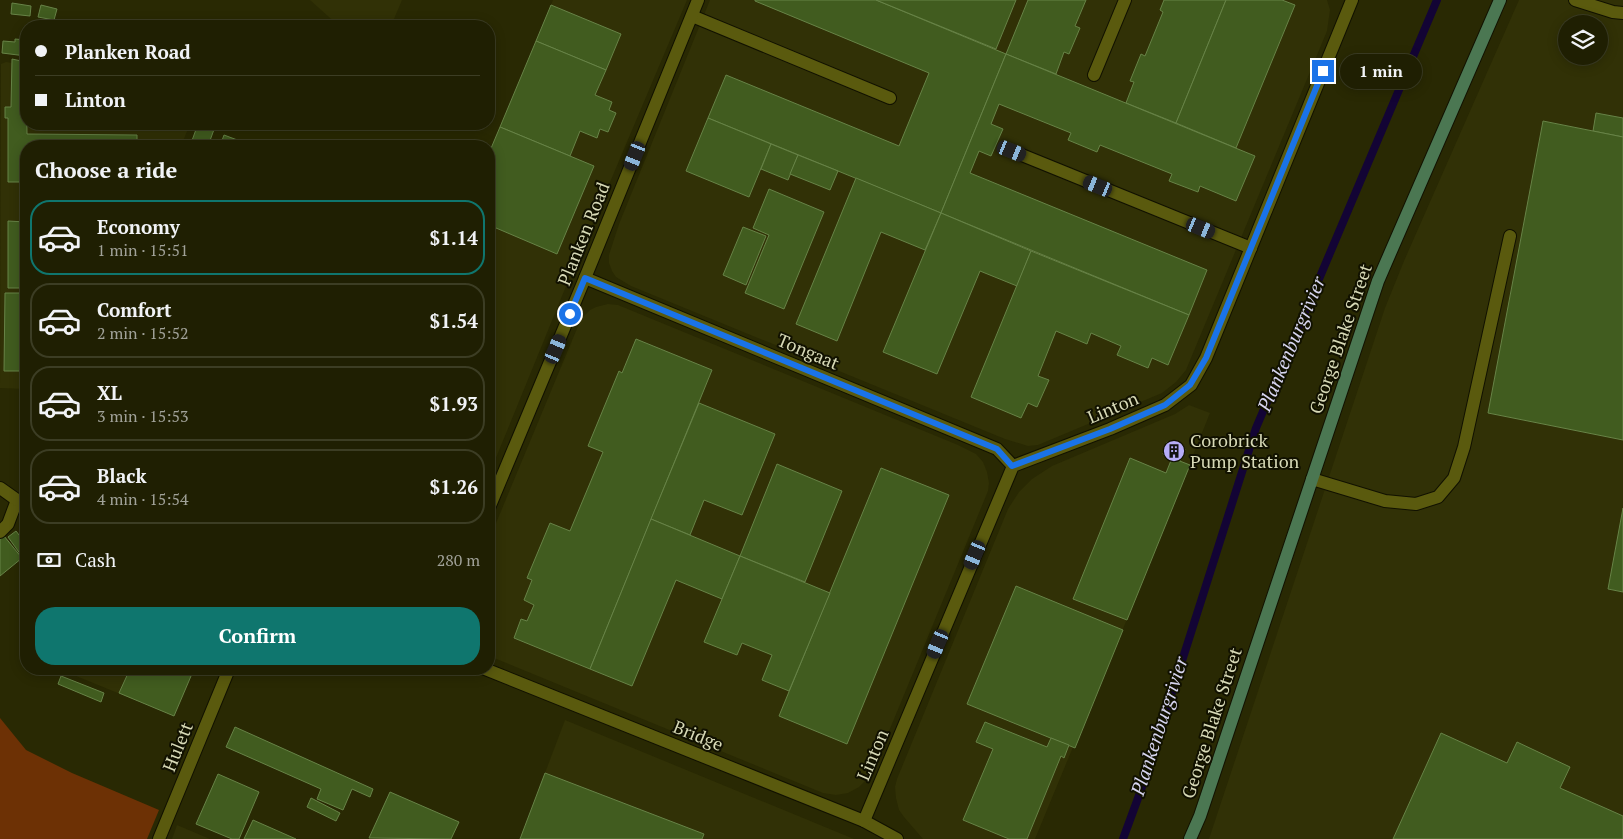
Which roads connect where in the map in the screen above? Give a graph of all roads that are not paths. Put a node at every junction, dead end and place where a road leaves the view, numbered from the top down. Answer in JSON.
{"nodes":[{"id":1,"x":698,"y":0,"type":"edge"},
{"id":2,"x":1125,"y":0,"type":"edge"},
{"id":3,"x":1352,"y":0,"type":"edge"},
{"id":4,"x":1500,"y":0,"type":"edge"},
{"id":5,"x":1575,"y":0,"type":"edge"},
{"id":6,"x":1623,"y":13,"type":"edge"},
{"id":7,"x":692,"y":16,"type":"junction"},
{"id":8,"x":1094,"y":75,"type":"dead end"},
{"id":9,"x":890,"y":98,"type":"dead end"},
{"id":10,"x":1012,"y":151,"type":"dead end"},
{"id":11,"x":1510,"y":236,"type":"dead end"},
{"id":12,"x":1250,"y":248,"type":"junction"},
{"id":13,"x":585,"y":278,"type":"junction"},
{"id":14,"x":1012,"y":466,"type":"junction"},
{"id":15,"x":1312,"y":479,"type":"junction"},
{"id":16,"x":0,"y":488,"type":"edge"},
{"id":17,"x":495,"y":494,"type":"edge"},
{"id":18,"x":20,"y":500,"type":"edge"},
{"id":19,"x":20,"y":504,"type":"edge"},
{"id":20,"x":0,"y":532,"type":"edge"},
{"id":21,"x":495,"y":673,"type":"edge"},
{"id":22,"x":227,"y":675,"type":"edge"},
{"id":23,"x":864,"y":821,"type":"junction"},
{"id":24,"x":160,"y":839,"type":"edge"},
{"id":25,"x":897,"y":839,"type":"edge"},
{"id":26,"x":1190,"y":839,"type":"edge"}],
"edges":[{"from":1,"to":7,"type":"street","name":"Planken Road"},
{"from":2,"to":8,"type":"street"},
{"from":3,"to":12,"type":"street","name":"Linton"},
{"from":4,"to":15,"type":"street","name":"George Blake Street"},
{"from":5,"to":6,"type":"street"},
{"from":7,"to":9,"type":"street"},
{"from":7,"to":13,"type":"street","name":"Planken Road"},
{"from":10,"to":12,"type":"street"},
{"from":11,"to":15,"type":"street"},
{"from":12,"to":14,"type":"street","name":"Linton"},
{"from":13,"to":14,"type":"street","name":"Tongaat"},
{"from":13,"to":17,"type":"street","name":"Planken Road"},
{"from":14,"to":23,"type":"street","name":"Linton"},
{"from":15,"to":26,"type":"street","name":"George Blake Street"},
{"from":16,"to":18,"type":"street"},
{"from":19,"to":20,"type":"street"},
{"from":21,"to":23,"type":"street","name":"Bridge"},
{"from":22,"to":24,"type":"street","name":"Hulett"},
{"from":23,"to":25,"type":"street","name":"Bridge"}]}
